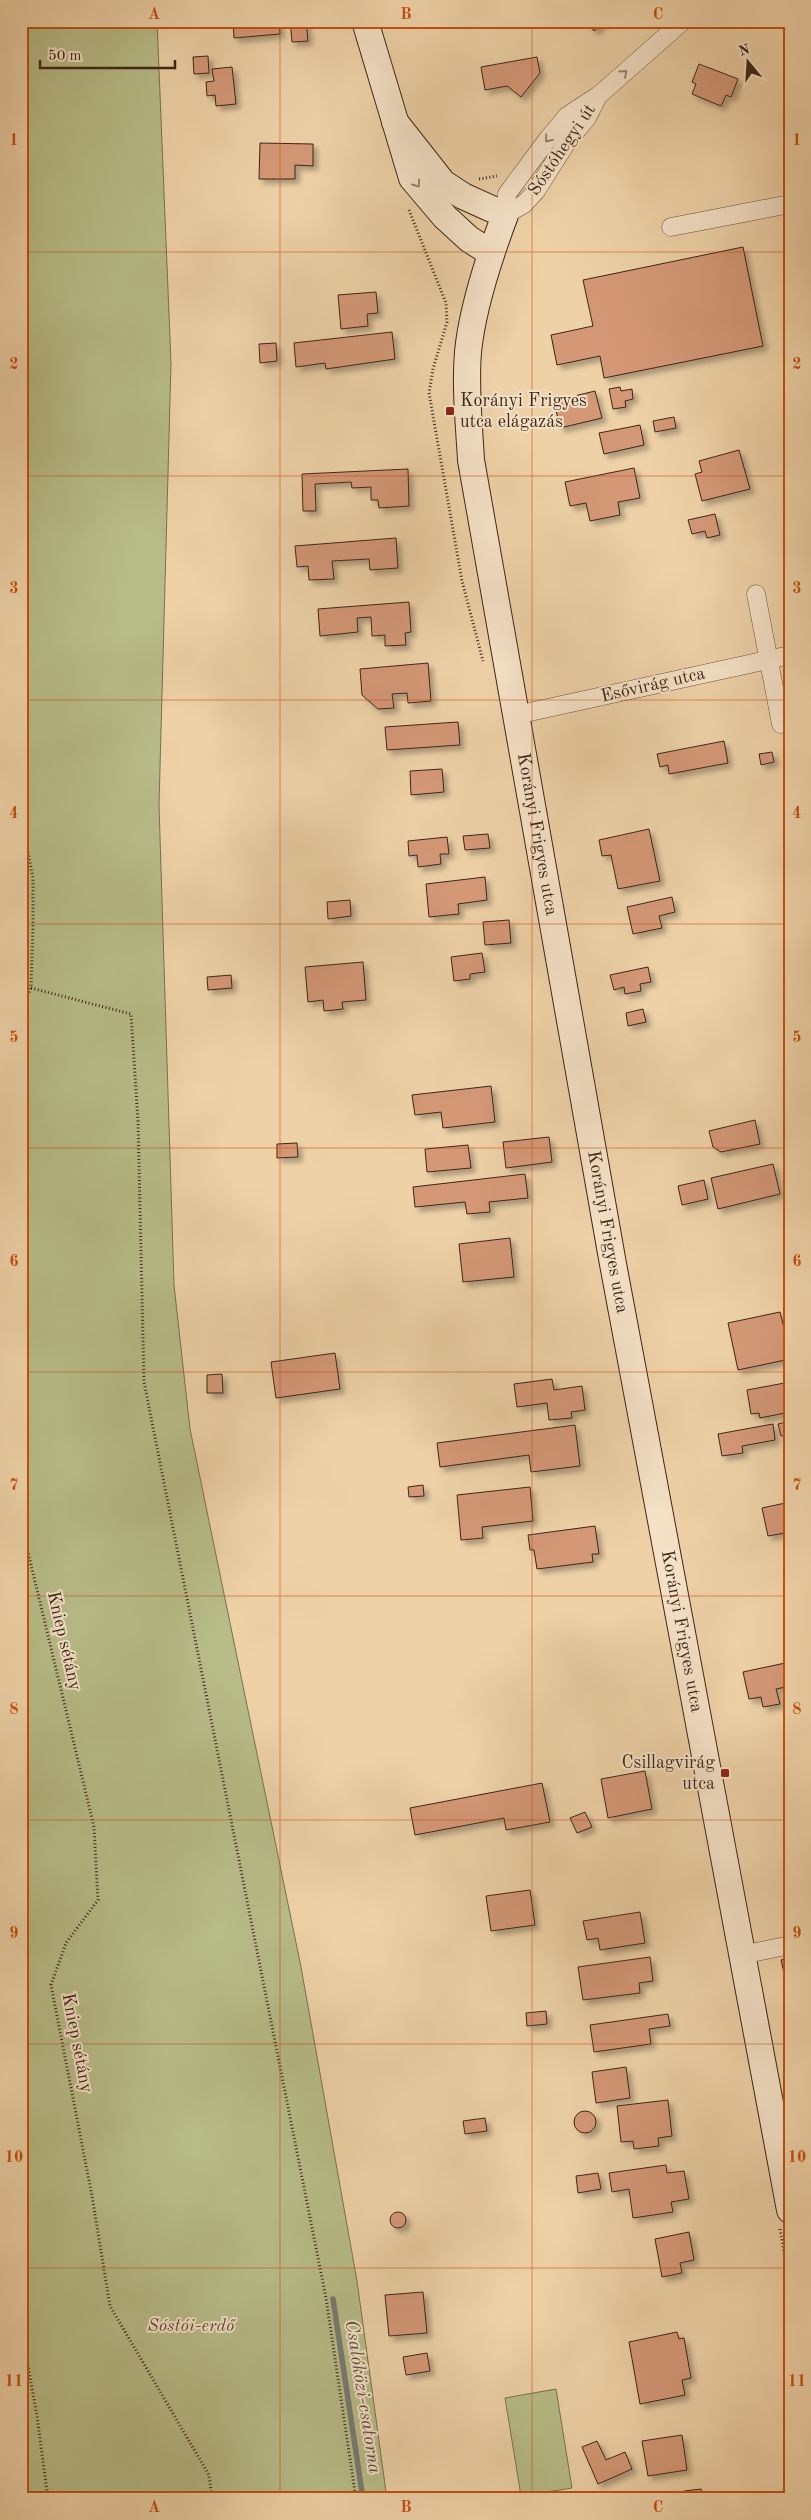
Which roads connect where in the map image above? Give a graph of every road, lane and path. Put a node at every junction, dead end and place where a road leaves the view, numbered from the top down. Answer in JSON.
{"nodes":[{"id":1,"x":365,"y":21,"type":"edge"},
{"id":2,"x":683,"y":21,"type":"edge"},
{"id":3,"x":396,"y":122,"type":"junction"},
{"id":4,"x":790,"y":204,"type":"edge"},
{"id":5,"x":505,"y":215,"type":"junction"},
{"id":6,"x":671,"y":227,"type":"dead end"},
{"id":7,"x":490,"y":253,"type":"junction"},
{"id":8,"x":756,"y":594,"type":"dead end"},
{"id":9,"x":790,"y":654,"type":"edge"},
{"id":10,"x":769,"y":658,"type":"junction"},
{"id":11,"x":516,"y":715,"type":"junction"},
{"id":12,"x":780,"y":724,"type":"dead end"},
{"id":13,"x":21,"y":818,"type":"edge"},
{"id":14,"x":31,"y":988,"type":"junction"},
{"id":15,"x":21,"y":1009,"type":"edge"},
{"id":16,"x":21,"y":1523,"type":"edge"},
{"id":17,"x":790,"y":1945,"type":"edge"},
{"id":18,"x":742,"y":1955,"type":"junction"},
{"id":19,"x":790,"y":2210,"type":"edge"},
{"id":20,"x":21,"y":2327,"type":"edge"},
{"id":21,"x":48,"y":2499,"type":"edge"},
{"id":22,"x":212,"y":2499,"type":"edge"},
{"id":23,"x":356,"y":2499,"type":"edge"}],
"edges":[{"from":1,"to":3,"type":"street"},
{"from":5,"to":2,"type":"street","name":"Sóstóhegyi út","one_way":true},
{"from":3,"to":5,"type":"street"},
{"from":3,"to":7,"type":"street","one_way":true},
{"from":4,"to":6,"type":"street"},
{"from":5,"to":7,"type":"street","name":"Korányi Frigyes utca"},
{"from":7,"to":11,"type":"street","name":"Korányi Frigyes utca"},
{"from":8,"to":10,"type":"street"},
{"from":9,"to":10,"type":"street","name":"Esővirág utca"},
{"from":10,"to":11,"type":"street","name":"Esővirág utca"},
{"from":10,"to":12,"type":"street"},
{"from":11,"to":18,"type":"street","name":"Korányi Frigyes utca"},
{"from":13,"to":14,"type":"path"},
{"from":14,"to":15,"type":"path"},
{"from":14,"to":23,"type":"path"},
{"from":16,"to":22,"type":"path","name":"Kniep sétány"},
{"from":17,"to":18,"type":"street"},
{"from":18,"to":19,"type":"street","name":"Korányi Frigyes utca"},
{"from":20,"to":21,"type":"path"}]}
